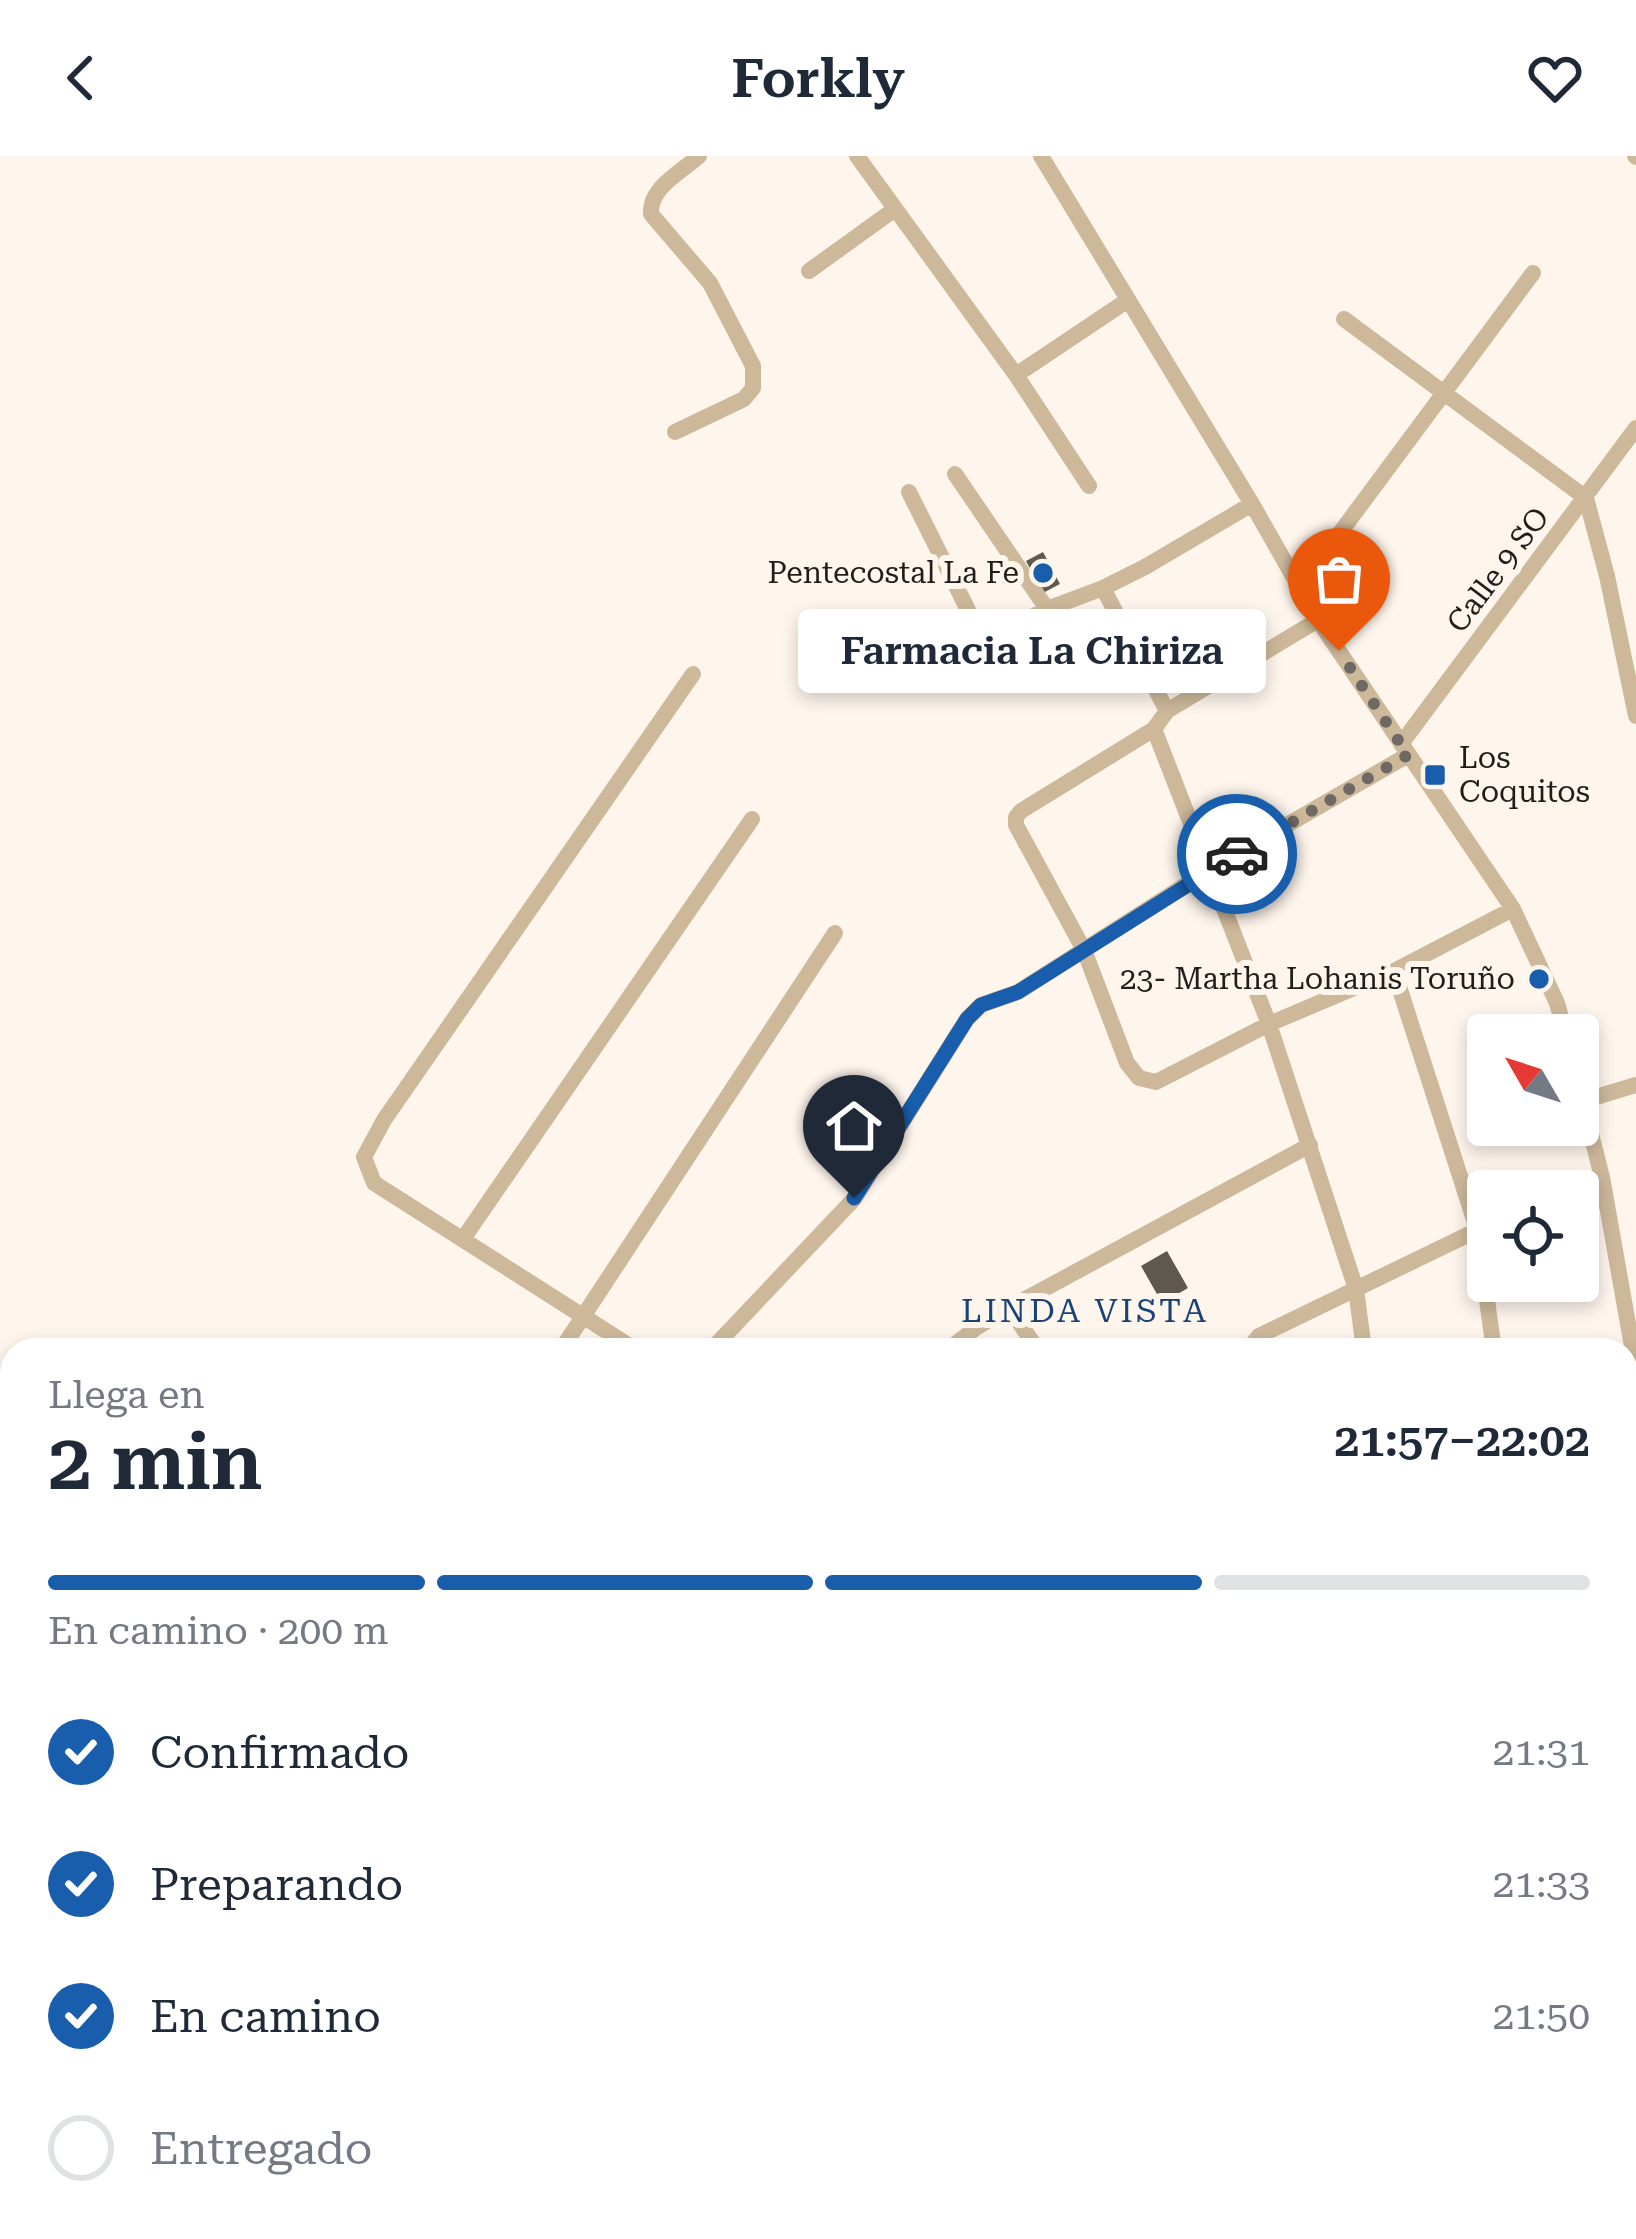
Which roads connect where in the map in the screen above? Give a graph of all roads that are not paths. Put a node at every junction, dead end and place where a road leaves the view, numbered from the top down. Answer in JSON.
{"nodes":[{"id":1,"x":699,"y":156,"type":"edge"},
{"id":2,"x":857,"y":156,"type":"edge"},
{"id":3,"x":1041,"y":156,"type":"edge"},
{"id":4,"x":895,"y":209,"type":"junction"},
{"id":5,"x":809,"y":271,"type":"dead end"},
{"id":6,"x":1533,"y":273,"type":"dead end"},
{"id":7,"x":1128,"y":300,"type":"junction"},
{"id":8,"x":1344,"y":320,"type":"dead end"},
{"id":9,"x":1016,"y":375,"type":"junction"},
{"id":10,"x":1444,"y":392,"type":"junction"},
{"id":11,"x":1636,"y":428,"type":"edge"},
{"id":12,"x":675,"y":433,"type":"dead end"},
{"id":13,"x":955,"y":474,"type":"dead end"},
{"id":14,"x":1089,"y":486,"type":"dead end"},
{"id":15,"x":909,"y":493,"type":"dead end"},
{"id":16,"x":1586,"y":498,"type":"junction"},
{"id":17,"x":1252,"y":504,"type":"junction"},
{"id":18,"x":1103,"y":587,"type":"junction"},
{"id":19,"x":1300,"y":588,"type":"junction"},
{"id":20,"x":1047,"y":609,"type":"junction"},
{"id":21,"x":1318,"y":620,"type":"junction"},
{"id":22,"x":984,"y":643,"type":"junction"},
{"id":23,"x":693,"y":674,"type":"dead end"},
{"id":24,"x":911,"y":680,"type":"dead end"},
{"id":25,"x":1167,"y":711,"type":"junction"},
{"id":26,"x":1636,"y":716,"type":"edge"},
{"id":27,"x":1154,"y":729,"type":"junction"},
{"id":28,"x":1405,"y":750,"type":"junction"},
{"id":29,"x":752,"y":820,"type":"dead end"},
{"id":30,"x":1209,"y":870,"type":"junction"},
{"id":31,"x":1513,"y":909,"type":"junction"},
{"id":32,"x":835,"y":934,"type":"dead end"},
{"id":33,"x":1084,"y":950,"type":"junction"},
{"id":34,"x":1394,"y":971,"type":"junction"},
{"id":35,"x":1560,"y":1014,"type":"edge"},
{"id":36,"x":1269,"y":1024,"type":"junction"},
{"id":37,"x":1636,"y":1085,"type":"edge"},
{"id":38,"x":1599,"y":1090,"type":"edge"},
{"id":39,"x":1310,"y":1145,"type":"junction"},
{"id":40,"x":1594,"y":1146,"type":"edge"},
{"id":41,"x":1602,"y":1177,"type":"junction"},
{"id":42,"x":1599,"y":1178,"type":"edge"},
{"id":43,"x":1467,"y":1181,"type":"edge"},
{"id":44,"x":1467,"y":1235,"type":"edge"},
{"id":45,"x":463,"y":1239,"type":"junction"},
{"id":46,"x":1356,"y":1289,"type":"junction"},
{"id":47,"x":1490,"y":1302,"type":"edge"},
{"id":48,"x":1009,"y":1308,"type":"junction"},
{"id":49,"x":584,"y":1316,"type":"junction"},
{"id":50,"x":569,"y":1338,"type":"edge"},
{"id":51,"x":618,"y":1338,"type":"edge"},
{"id":52,"x":722,"y":1338,"type":"edge"},
{"id":53,"x":963,"y":1338,"type":"edge"},
{"id":54,"x":1030,"y":1338,"type":"edge"},
{"id":55,"x":1257,"y":1338,"type":"edge"},
{"id":56,"x":1362,"y":1338,"type":"edge"},
{"id":57,"x":1493,"y":1338,"type":"edge"},
{"id":58,"x":1631,"y":1338,"type":"edge"}],
"edges":[{"from":1,"to":12,"type":"street"},
{"from":2,"to":4,"type":"street"},
{"from":3,"to":7,"type":"street"},
{"from":4,"to":5,"type":"street"},
{"from":4,"to":9,"type":"street"},
{"from":6,"to":10,"type":"street"},
{"from":7,"to":9,"type":"street"},
{"from":7,"to":17,"type":"street"},
{"from":8,"to":10,"type":"street"},
{"from":9,"to":14,"type":"street"},
{"from":10,"to":16,"type":"street"},
{"from":10,"to":19,"type":"street"},
{"from":11,"to":16,"type":"street","name":"Calle 9 SO"},
{"from":13,"to":20,"type":"street"},
{"from":15,"to":22,"type":"street"},
{"from":16,"to":26,"type":"street"},
{"from":16,"to":28,"type":"street","name":"Calle 9 SO"},
{"from":17,"to":18,"type":"street"},
{"from":17,"to":19,"type":"street"},
{"from":18,"to":20,"type":"street"},
{"from":18,"to":25,"type":"street"},
{"from":19,"to":21,"type":"street"},
{"from":20,"to":22,"type":"street"},
{"from":21,"to":25,"type":"street"},
{"from":21,"to":28,"type":"street"},
{"from":22,"to":24,"type":"street"},
{"from":23,"to":45,"type":"street"},
{"from":25,"to":27,"type":"street"},
{"from":27,"to":30,"type":"street"},
{"from":27,"to":33,"type":"street"},
{"from":28,"to":30,"type":"street"},
{"from":28,"to":31,"type":"street"},
{"from":29,"to":45,"type":"street"},
{"from":30,"to":33,"type":"street"},
{"from":30,"to":36,"type":"street"},
{"from":31,"to":34,"type":"street"},
{"from":31,"to":35,"type":"street"},
{"from":32,"to":49,"type":"street"},
{"from":33,"to":36,"type":"street"},
{"from":33,"to":52,"type":"street"},
{"from":34,"to":36,"type":"street"},
{"from":34,"to":43,"type":"street"},
{"from":36,"to":39,"type":"street"},
{"from":37,"to":38,"type":"street"},
{"from":39,"to":46,"type":"street"},
{"from":39,"to":48,"type":"street"},
{"from":40,"to":41,"type":"street"},
{"from":41,"to":42,"type":"street"},
{"from":41,"to":58,"type":"street"},
{"from":44,"to":46,"type":"street"},
{"from":45,"to":49,"type":"street"},
{"from":46,"to":55,"type":"street"},
{"from":46,"to":56,"type":"street"},
{"from":47,"to":57,"type":"street"},
{"from":48,"to":53,"type":"street"},
{"from":48,"to":54,"type":"street"},
{"from":49,"to":50,"type":"street"},
{"from":49,"to":51,"type":"street"}]}
